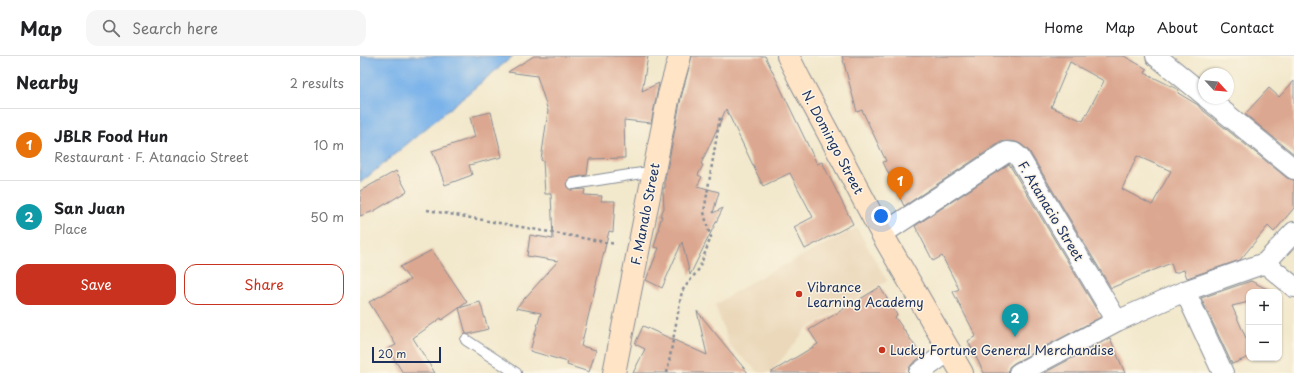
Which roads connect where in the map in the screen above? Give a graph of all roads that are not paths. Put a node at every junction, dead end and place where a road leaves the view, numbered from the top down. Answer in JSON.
{"nodes":[{"id":1,"x":680,"y":56,"type":"edge"},
{"id":2,"x":788,"y":56,"type":"edge"},
{"id":3,"x":1156,"y":56,"type":"edge"},
{"id":4,"x":1198,"y":90,"type":"edge"},
{"id":5,"x":1214,"y":104,"type":"edge"},
{"id":6,"x":1294,"y":169,"type":"edge"},
{"id":7,"x":653,"y":175,"type":"junction"},
{"id":8,"x":573,"y":184,"type":"dead end"},
{"id":9,"x":1294,"y":232,"type":"edge"},
{"id":10,"x":882,"y":234,"type":"junction"},
{"id":11,"x":1264,"y":264,"type":"junction"},
{"id":12,"x":1294,"y":287,"type":"edge"},
{"id":13,"x":1184,"y":291,"type":"junction"},
{"id":14,"x":1117,"y":321,"type":"junction"},
{"id":15,"x":466,"y":340,"type":"dead end"},
{"id":16,"x":950,"y":350,"type":"junction"},
{"id":17,"x":516,"y":373,"type":"edge"},
{"id":18,"x":614,"y":373,"type":"edge"},
{"id":19,"x":919,"y":373,"type":"edge"},
{"id":20,"x":962,"y":373,"type":"edge"},
{"id":21,"x":1019,"y":373,"type":"edge"},
{"id":22,"x":1223,"y":373,"type":"edge"}],
"edges":[{"from":1,"to":7,"type":"main road","name":"F. Manalo Street"},
{"from":2,"to":10,"type":"main road","name":"N. Domingo Street"},
{"from":3,"to":4,"type":"street"},
{"from":5,"to":6,"type":"street"},
{"from":7,"to":8,"type":"lane"},
{"from":7,"to":18,"type":"main road","name":"F. Manalo Street"},
{"from":9,"to":11,"type":"street"},
{"from":10,"to":14,"type":"street","name":"F. Atanacio Street"},
{"from":10,"to":16,"type":"main road","name":"N. Domingo Street"},
{"from":11,"to":12,"type":"street"},
{"from":11,"to":13,"type":"street"},
{"from":13,"to":14,"type":"street"},
{"from":13,"to":22,"type":"street"},
{"from":14,"to":21,"type":"street"},
{"from":15,"to":17,"type":"lane"},
{"from":16,"to":19,"type":"street"},
{"from":16,"to":20,"type":"main road","name":"N. Domingo Street"}]}
